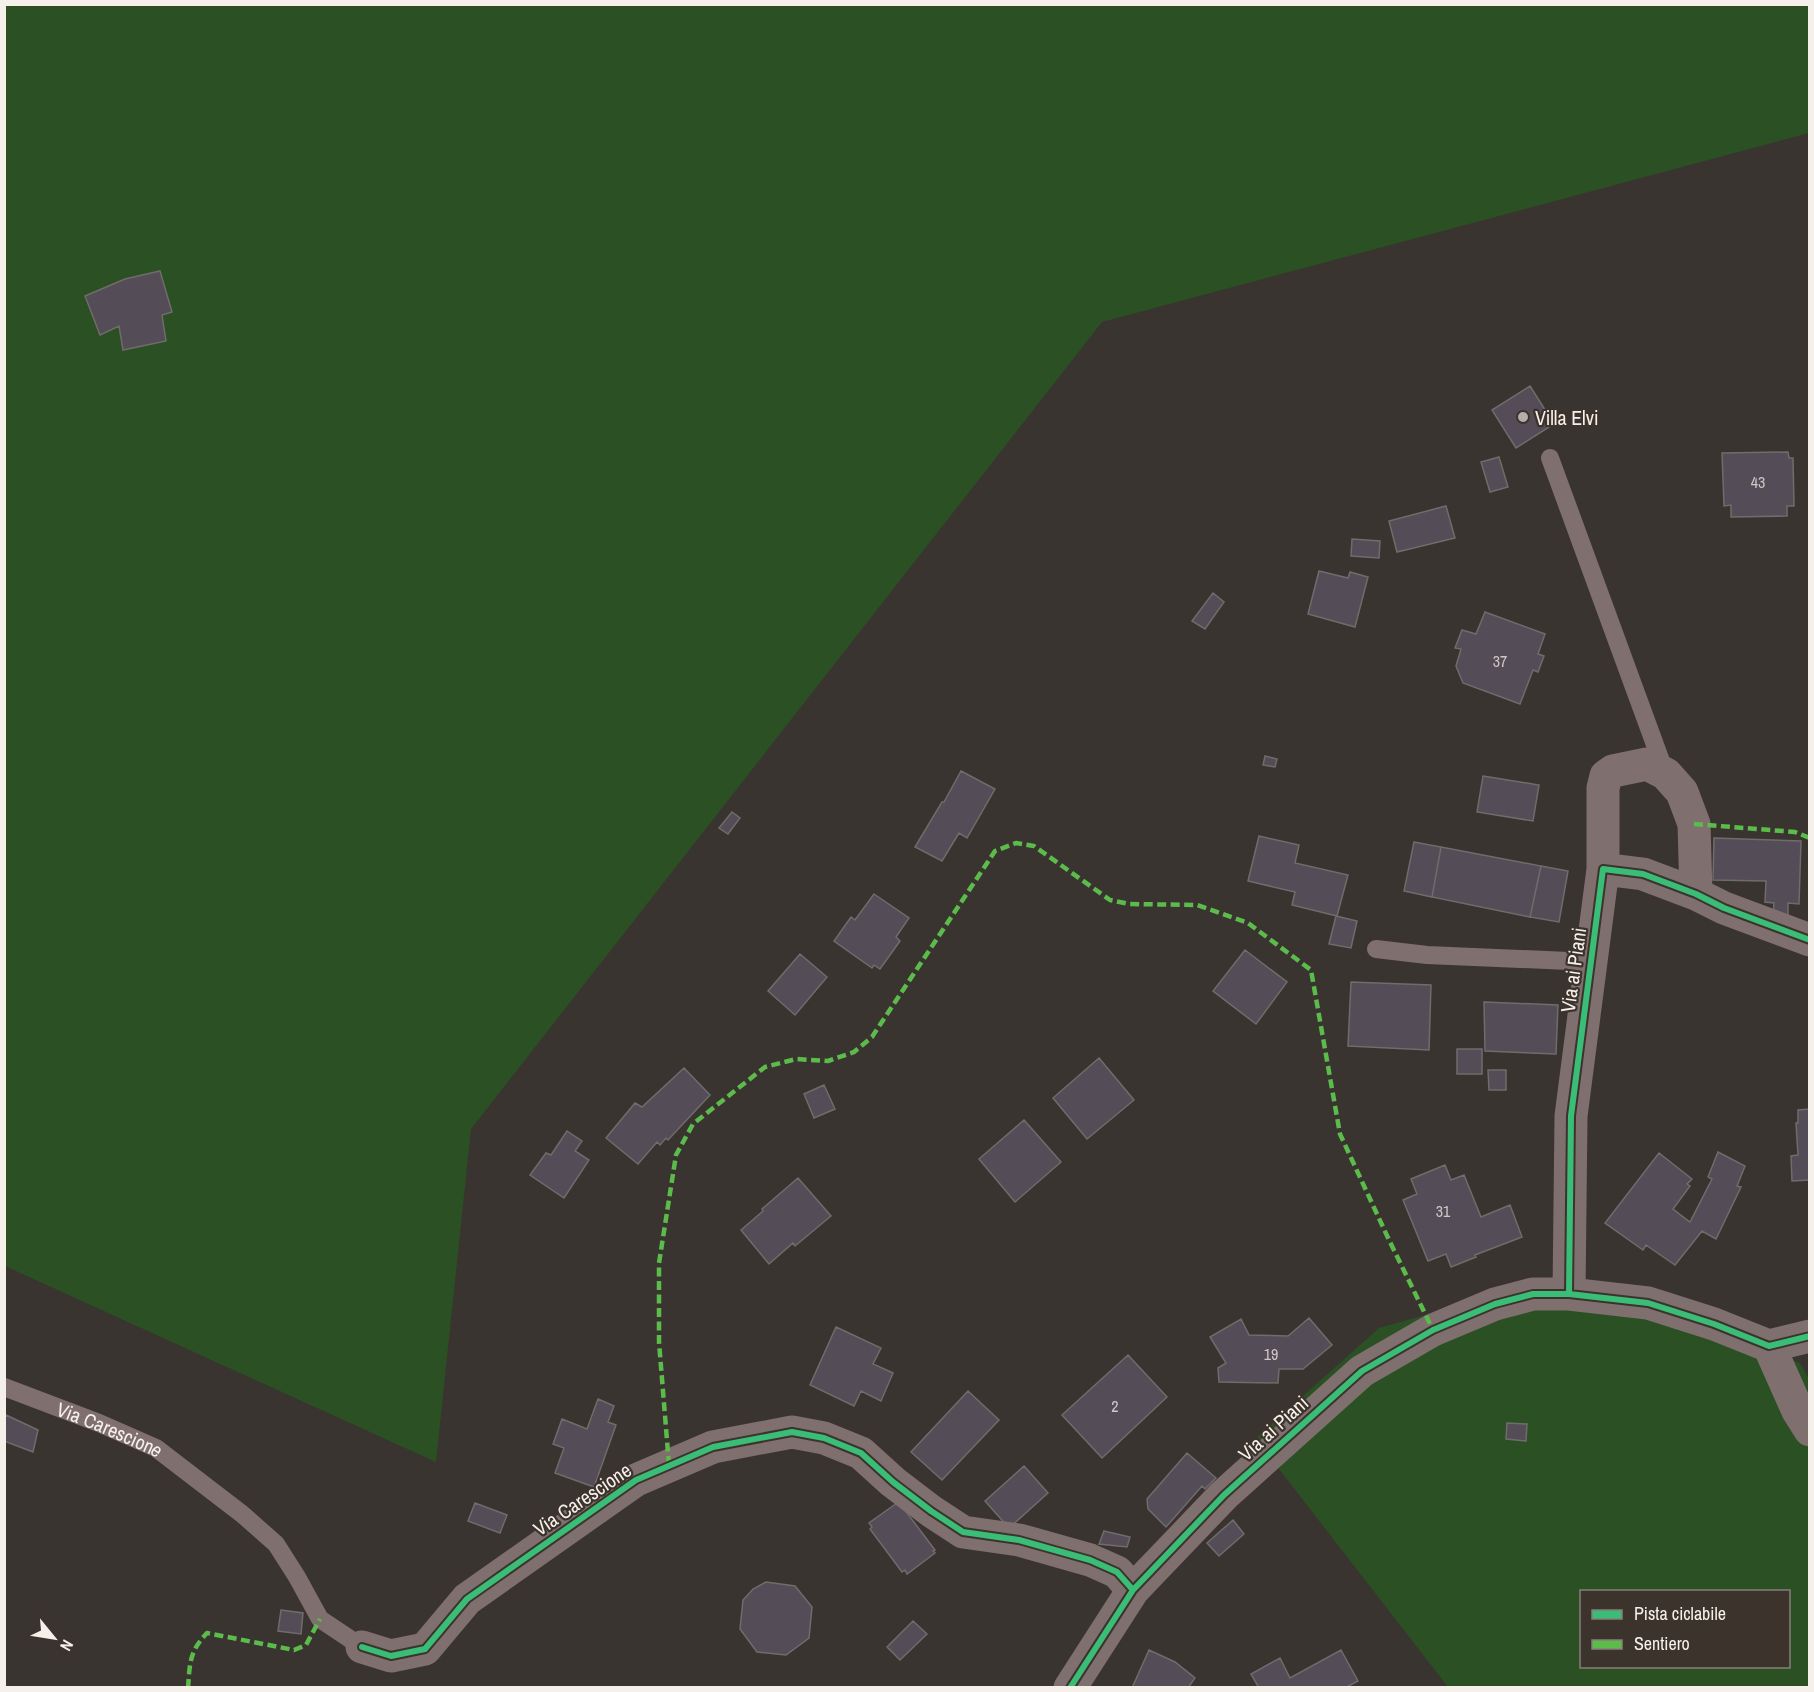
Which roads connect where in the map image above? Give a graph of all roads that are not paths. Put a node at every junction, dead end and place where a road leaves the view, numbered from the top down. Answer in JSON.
{"nodes":[{"id":1,"x":1550,"y":458,"type":"dead end"},
{"id":2,"x":1666,"y":774,"type":"junction"},
{"id":3,"x":1603,"y":869,"type":"junction"},
{"id":4,"x":1696,"y":894,"type":"junction"},
{"id":5,"x":1809,"y":940,"type":"edge"},
{"id":6,"x":1376,"y":949,"type":"dead end"},
{"id":7,"x":1592,"y":963,"type":"junction"},
{"id":8,"x":1569,"y":1294,"type":"junction"},
{"id":9,"x":1809,"y":1336,"type":"edge"},
{"id":10,"x":1769,"y":1346,"type":"junction"},
{"id":11,"x":4,"y":1387,"type":"edge"},
{"id":12,"x":1809,"y":1430,"type":"edge"},
{"id":13,"x":1133,"y":1590,"type":"junction"},
{"id":14,"x":362,"y":1647,"type":"joint"},
{"id":15,"x":1070,"y":1688,"type":"edge"}],
"edges":[{"from":1,"to":2,"type":"lane"},
{"from":2,"to":3,"type":"street","name":"Via ai Piani"},
{"from":2,"to":4,"type":"street"},
{"from":3,"to":4,"type":"street"},
{"from":3,"to":7,"type":"street","name":"Via ai Piani"},
{"from":4,"to":5,"type":"street"},
{"from":6,"to":7,"type":"lane","name":"Via ai Piani"},
{"from":7,"to":8,"type":"street","name":"Via ai Piani"},
{"from":8,"to":10,"type":"street","name":"Via ai Piani"},
{"from":8,"to":13,"type":"street","name":"Via ai Piani"},
{"from":9,"to":10,"type":"street"},
{"from":10,"to":12,"type":"street"},
{"from":11,"to":14,"type":"lane","name":"Via Carescione"},
{"from":13,"to":14,"type":"street","name":"Via Carescione"},
{"from":13,"to":15,"type":"street","name":"Via ai Piani"}]}
